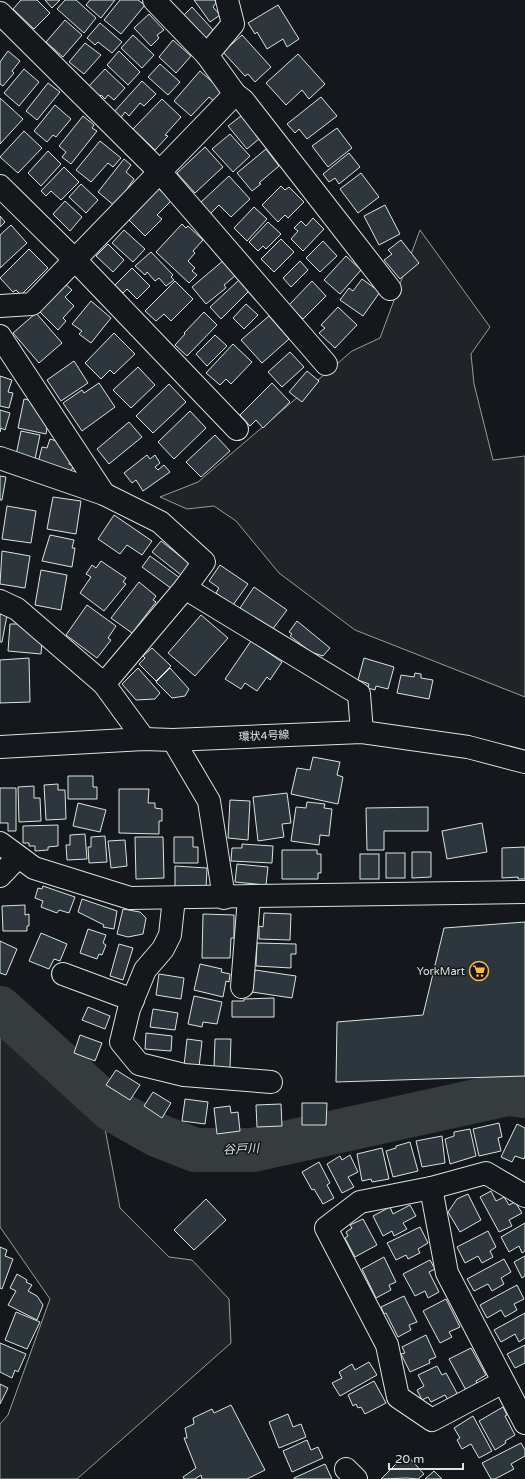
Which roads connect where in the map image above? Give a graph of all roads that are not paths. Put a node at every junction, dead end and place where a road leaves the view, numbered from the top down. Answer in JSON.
{"nodes":[{"id":1,"x":2,"y":0,"type":"edge"},
{"id":2,"x":154,"y":0,"type":"edge"},
{"id":3,"x":228,"y":0,"type":"edge"},
{"id":4,"x":0,"y":2,"type":"edge"},
{"id":5,"x":0,"y":13,"type":"edge"},
{"id":6,"x":206,"y":55,"type":"junction"},
{"id":7,"x":235,"y":94,"type":"junction"},
{"id":8,"x":160,"y":172,"type":"junction"},
{"id":9,"x":0,"y":186,"type":"edge"},
{"id":10,"x":76,"y":261,"type":"junction"},
{"id":11,"x":390,"y":289,"type":"dead end"},
{"id":12,"x":0,"y":306,"type":"edge"},
{"id":13,"x":0,"y":336,"type":"edge"},
{"id":14,"x":326,"y":364,"type":"dead end"},
{"id":15,"x":237,"y":429,"type":"dead end"},
{"id":16,"x":0,"y":458,"type":"edge"},
{"id":17,"x":104,"y":494,"type":"junction"},
{"id":18,"x":185,"y":588,"type":"junction"},
{"id":19,"x":0,"y":601,"type":"edge"},
{"id":20,"x":104,"y":684,"type":"junction"},
{"id":21,"x":362,"y":732,"type":"junction"},
{"id":22,"x":144,"y":739,"type":"junction"},
{"id":23,"x":173,"y":740,"type":"junction"},
{"id":24,"x":0,"y":747,"type":"edge"},
{"id":25,"x":525,"y":762,"type":"edge"},
{"id":26,"x":0,"y":844,"type":"edge"},
{"id":27,"x":18,"y":857,"type":"junction"},
{"id":28,"x":0,"y":876,"type":"edge"},
{"id":29,"x":525,"y":892,"type":"edge"},
{"id":30,"x":249,"y":897,"type":"junction"},
{"id":31,"x":174,"y":898,"type":"junction"},
{"id":32,"x":224,"y":898,"type":"junction"},
{"id":33,"x":62,"y":974,"type":"dead end"},
{"id":34,"x":242,"y":987,"type":"dead end"},
{"id":35,"x":133,"y":1000,"type":"junction"},
{"id":36,"x":271,"y":1082,"type":"dead end"},
{"id":37,"x":431,"y":1188,"type":"junction"},
{"id":38,"x":525,"y":1196,"type":"edge"},
{"id":39,"x":503,"y":1382,"type":"junction"},
{"id":40,"x":525,"y":1423,"type":"edge"}],
"edges":[{"from":1,"to":4,"type":"street"},
{"from":2,"to":6,"type":"street"},
{"from":3,"to":6,"type":"street"},
{"from":5,"to":8,"type":"street"},
{"from":6,"to":7,"type":"street"},
{"from":7,"to":8,"type":"street"},
{"from":7,"to":11,"type":"street"},
{"from":8,"to":10,"type":"street"},
{"from":8,"to":14,"type":"street"},
{"from":9,"to":10,"type":"street"},
{"from":10,"to":12,"type":"street"},
{"from":10,"to":15,"type":"street"},
{"from":13,"to":17,"type":"street"},
{"from":16,"to":17,"type":"street"},
{"from":17,"to":18,"type":"street"},
{"from":18,"to":20,"type":"street"},
{"from":18,"to":21,"type":"street"},
{"from":19,"to":20,"type":"street"},
{"from":20,"to":22,"type":"street"},
{"from":21,"to":23,"type":"street","name":"環状4号線"},
{"from":21,"to":25,"type":"street","name":"環状4号線"},
{"from":22,"to":23,"type":"street","name":"環状4号線"},
{"from":22,"to":24,"type":"street","name":"環状4号線"},
{"from":23,"to":32,"type":"street"},
{"from":26,"to":27,"type":"street"},
{"from":27,"to":28,"type":"street"},
{"from":27,"to":31,"type":"street"},
{"from":29,"to":30,"type":"street"},
{"from":30,"to":32,"type":"street"},
{"from":30,"to":34,"type":"street"},
{"from":31,"to":32,"type":"street"},
{"from":31,"to":35,"type":"street"},
{"from":33,"to":35,"type":"street"},
{"from":35,"to":36,"type":"street"},
{"from":37,"to":38,"type":"street"},
{"from":37,"to":39,"type":"street"},
{"from":37,"to":39,"type":"street"},
{"from":39,"to":40,"type":"street"}]}
